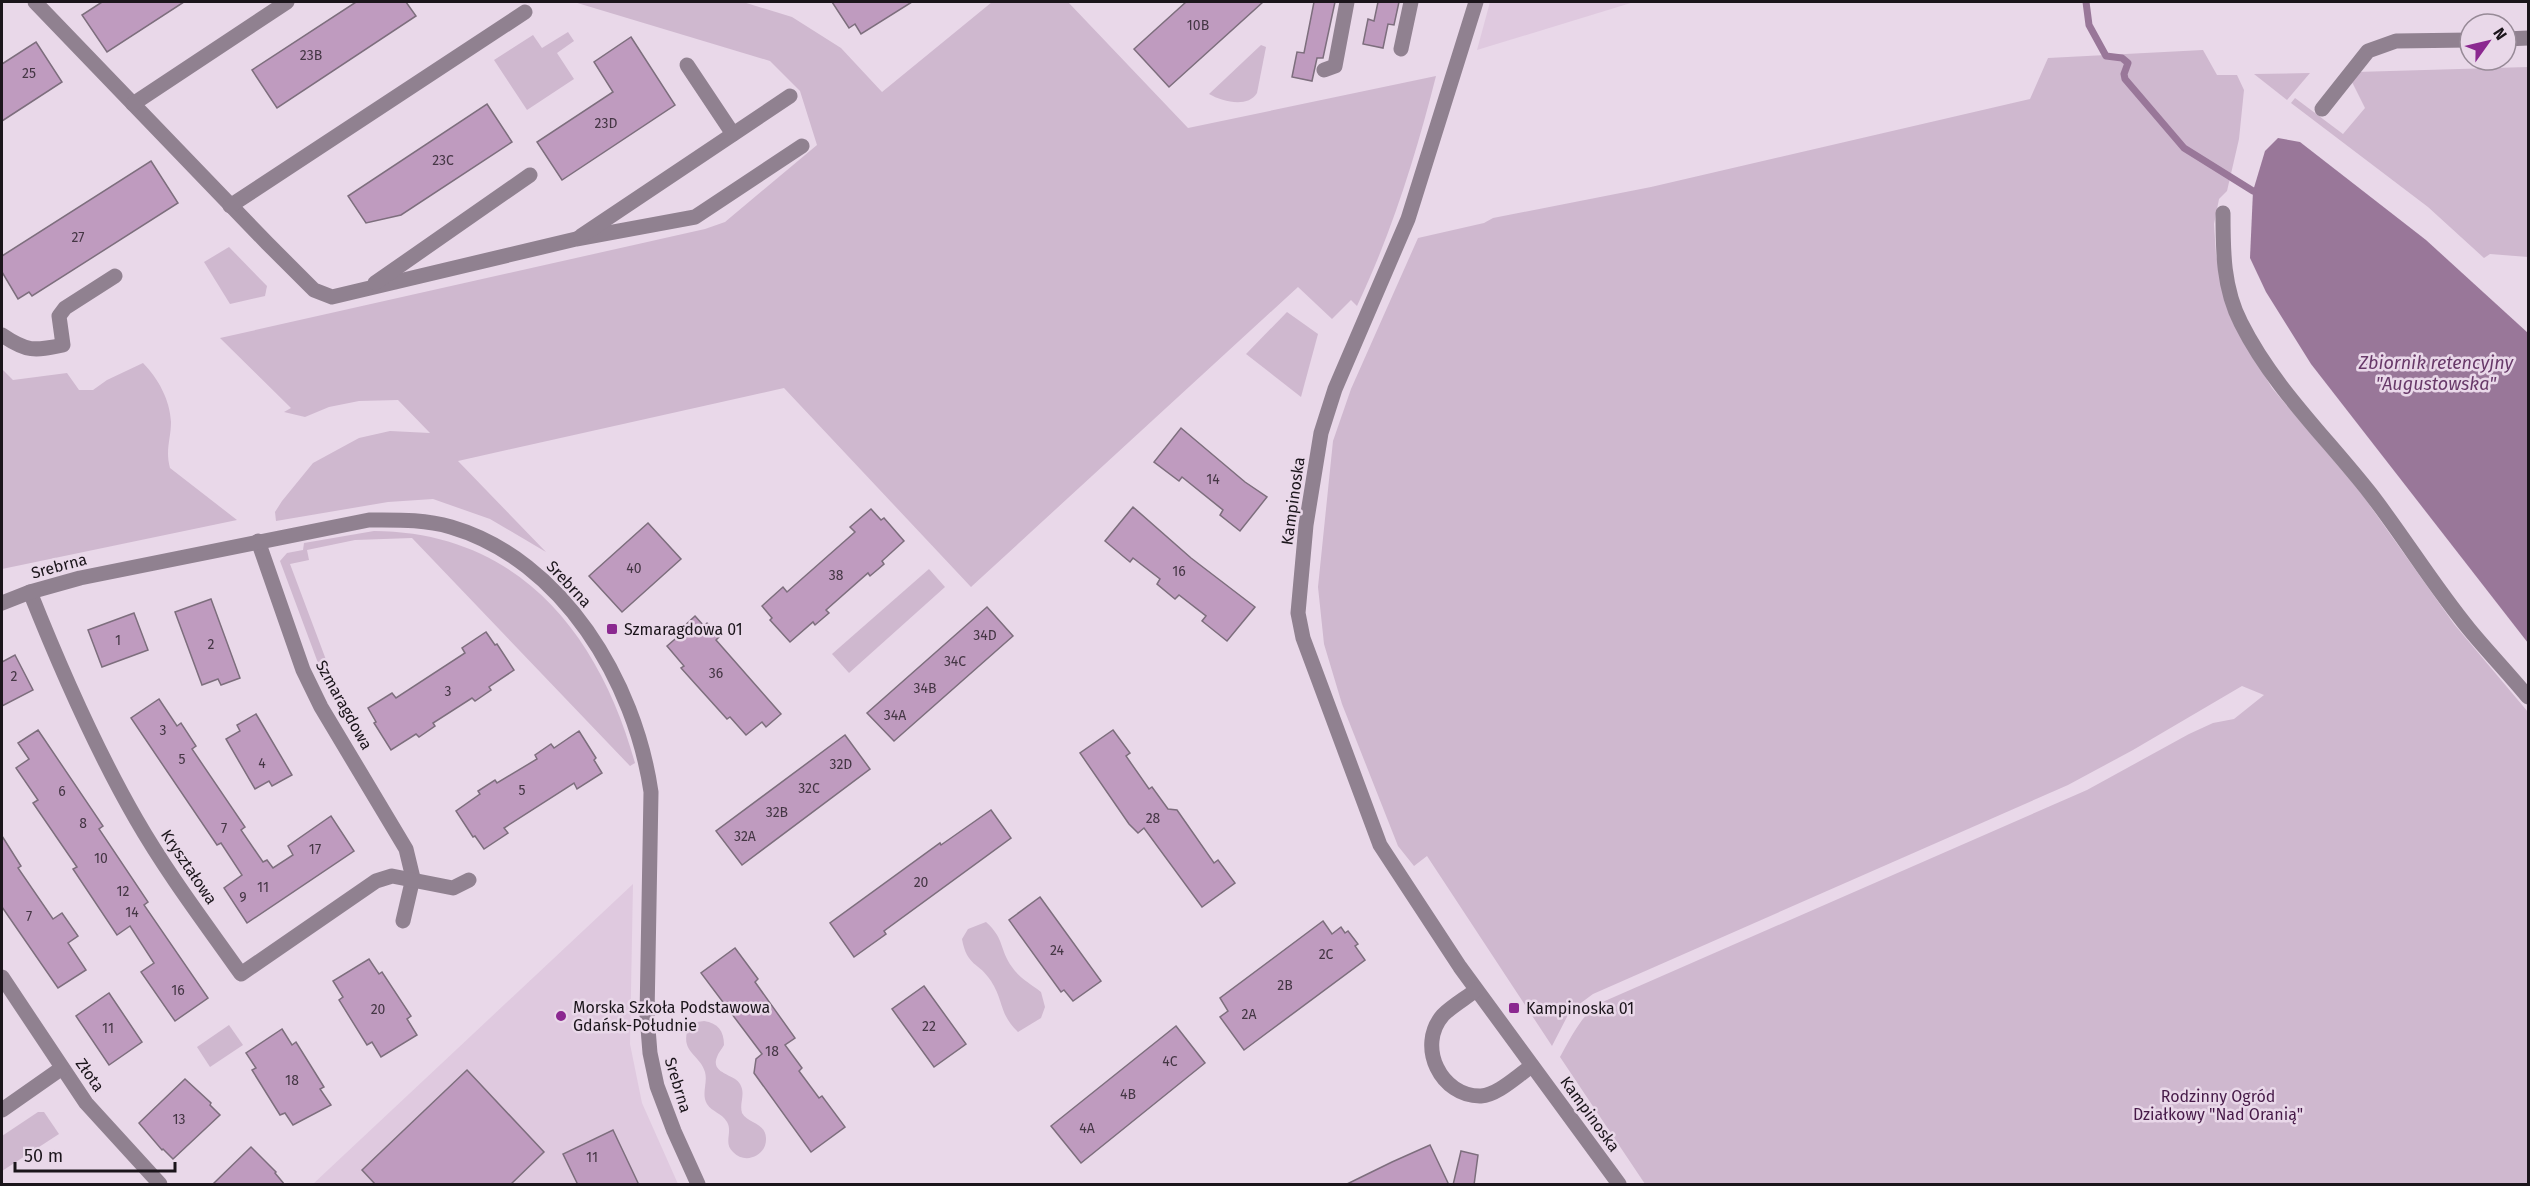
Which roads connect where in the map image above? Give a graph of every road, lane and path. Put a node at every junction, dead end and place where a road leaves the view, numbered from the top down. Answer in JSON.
{"nodes":[{"id":1,"x":35,"y":2,"type":"edge"},
{"id":2,"x":287,"y":2,"type":"edge"},
{"id":3,"x":1347,"y":2,"type":"edge"},
{"id":4,"x":1411,"y":2,"type":"edge"},
{"id":5,"x":1476,"y":2,"type":"edge"},
{"id":6,"x":525,"y":12,"type":"dead end"},
{"id":7,"x":2458,"y":40,"type":"edge"},
{"id":8,"x":1401,"y":49,"type":"dead end"},
{"id":9,"x":687,"y":65,"type":"dead end"},
{"id":10,"x":1324,"y":70,"type":"dead end"},
{"id":11,"x":790,"y":96,"type":"dead end"},
{"id":12,"x":133,"y":104,"type":"junction"},
{"id":13,"x":2322,"y":108,"type":"dead end"},
{"id":14,"x":733,"y":134,"type":"junction"},
{"id":15,"x":802,"y":146,"type":"dead end"},
{"id":16,"x":530,"y":175,"type":"dead end"},
{"id":17,"x":230,"y":206,"type":"junction"},
{"id":18,"x":2223,"y":213,"type":"dead end"},
{"id":19,"x":576,"y":239,"type":"junction"},
{"id":20,"x":115,"y":276,"type":"dead end"},
{"id":21,"x":367,"y":288,"type":"junction"},
{"id":22,"x":2,"y":335,"type":"edge"},
{"id":23,"x":258,"y":542,"type":"junction"},
{"id":24,"x":30,"y":592,"type":"junction"},
{"id":25,"x":2,"y":603,"type":"edge"},
{"id":26,"x":2529,"y":697,"type":"edge"},
{"id":27,"x":413,"y":878,"type":"junction"},
{"id":28,"x":469,"y":880,"type":"dead end"},
{"id":29,"x":403,"y":921,"type":"dead end"},
{"id":30,"x":2,"y":977,"type":"edge"},
{"id":31,"x":1476,"y":990,"type":"junction"},
{"id":32,"x":1532,"y":1066,"type":"junction"},
{"id":33,"x":62,"y":1068,"type":"junction"},
{"id":34,"x":2,"y":1110,"type":"edge"},
{"id":35,"x":160,"y":1185,"type":"edge"},
{"id":36,"x":698,"y":1185,"type":"edge"},
{"id":37,"x":1618,"y":1185,"type":"edge"}],
"edges":[{"from":1,"to":12,"type":"street"},
{"from":2,"to":12,"type":"street"},
{"from":3,"to":10,"type":"street"},
{"from":4,"to":8,"type":"street"},
{"from":5,"to":31,"type":"street","name":"Kampinoska"},
{"from":6,"to":17,"type":"street"},
{"from":7,"to":13,"type":"street"},
{"from":9,"to":14,"type":"street"},
{"from":11,"to":14,"type":"street"},
{"from":12,"to":17,"type":"street"},
{"from":14,"to":19,"type":"street"},
{"from":15,"to":19,"type":"street"},
{"from":16,"to":21,"type":"street"},
{"from":17,"to":21,"type":"street"},
{"from":18,"to":26,"type":"street"},
{"from":19,"to":21,"type":"street"},
{"from":20,"to":22,"type":"street"},
{"from":23,"to":24,"type":"street","name":"Srebrna"},
{"from":23,"to":27,"type":"street","name":"Szmaragdowa"},
{"from":23,"to":36,"type":"street","name":"Srebrna"},
{"from":24,"to":25,"type":"street","name":"Srebrna"},
{"from":24,"to":27,"type":"street","name":"Kryształowa"},
{"from":27,"to":28,"type":"street"},
{"from":27,"to":29,"type":"street"},
{"from":30,"to":33,"type":"street","name":"Złota"},
{"from":31,"to":32,"type":"street","name":"Kampinoska"},
{"from":31,"to":32,"type":"street"},
{"from":32,"to":37,"type":"street","name":"Kampinoska"},
{"from":33,"to":34,"type":"street"},
{"from":33,"to":35,"type":"street","name":"Złota"}]}
